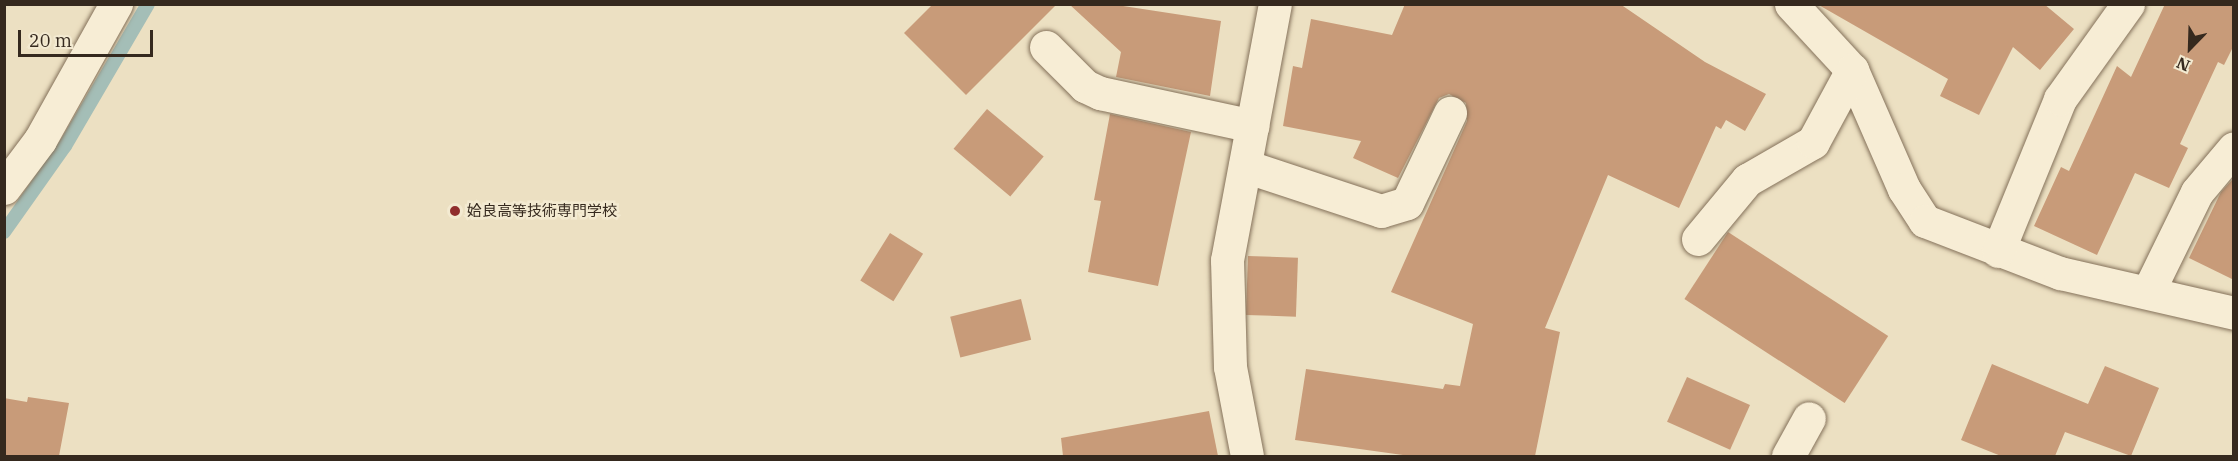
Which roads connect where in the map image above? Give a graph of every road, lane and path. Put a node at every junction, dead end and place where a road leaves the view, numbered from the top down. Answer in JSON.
{"nodes":[{"id":1,"x":116,"y":4,"type":"edge"},
{"id":2,"x":1275,"y":4,"type":"edge"},
{"id":3,"x":1791,"y":4,"type":"edge"},
{"id":4,"x":2128,"y":4,"type":"edge"},
{"id":5,"x":1046,"y":47,"type":"dead end"},
{"id":6,"x":1852,"y":70,"type":"junction"},
{"id":7,"x":1450,"y":113,"type":"dead end"},
{"id":8,"x":1252,"y":126,"type":"junction"},
{"id":9,"x":2234,"y":148,"type":"edge"},
{"id":10,"x":1245,"y":166,"type":"junction"},
{"id":11,"x":4,"y":188,"type":"edge"},
{"id":12,"x":1698,"y":239,"type":"dead end"},
{"id":13,"x":1998,"y":251,"type":"junction"},
{"id":14,"x":2148,"y":292,"type":"junction"},
{"id":15,"x":2234,"y":313,"type":"edge"},
{"id":16,"x":1809,"y":418,"type":"dead end"},
{"id":17,"x":1247,"y":456,"type":"edge"},
{"id":18,"x":1788,"y":456,"type":"edge"}],
"edges":[{"from":1,"to":11,"type":"street"},
{"from":2,"to":8,"type":"street"},
{"from":3,"to":6,"type":"street"},
{"from":4,"to":13,"type":"street"},
{"from":5,"to":8,"type":"street"},
{"from":6,"to":12,"type":"street"},
{"from":6,"to":13,"type":"street"},
{"from":7,"to":10,"type":"street"},
{"from":8,"to":10,"type":"street"},
{"from":9,"to":14,"type":"street"},
{"from":10,"to":17,"type":"street"},
{"from":13,"to":14,"type":"street"},
{"from":14,"to":15,"type":"street"},
{"from":16,"to":18,"type":"street"}]}
